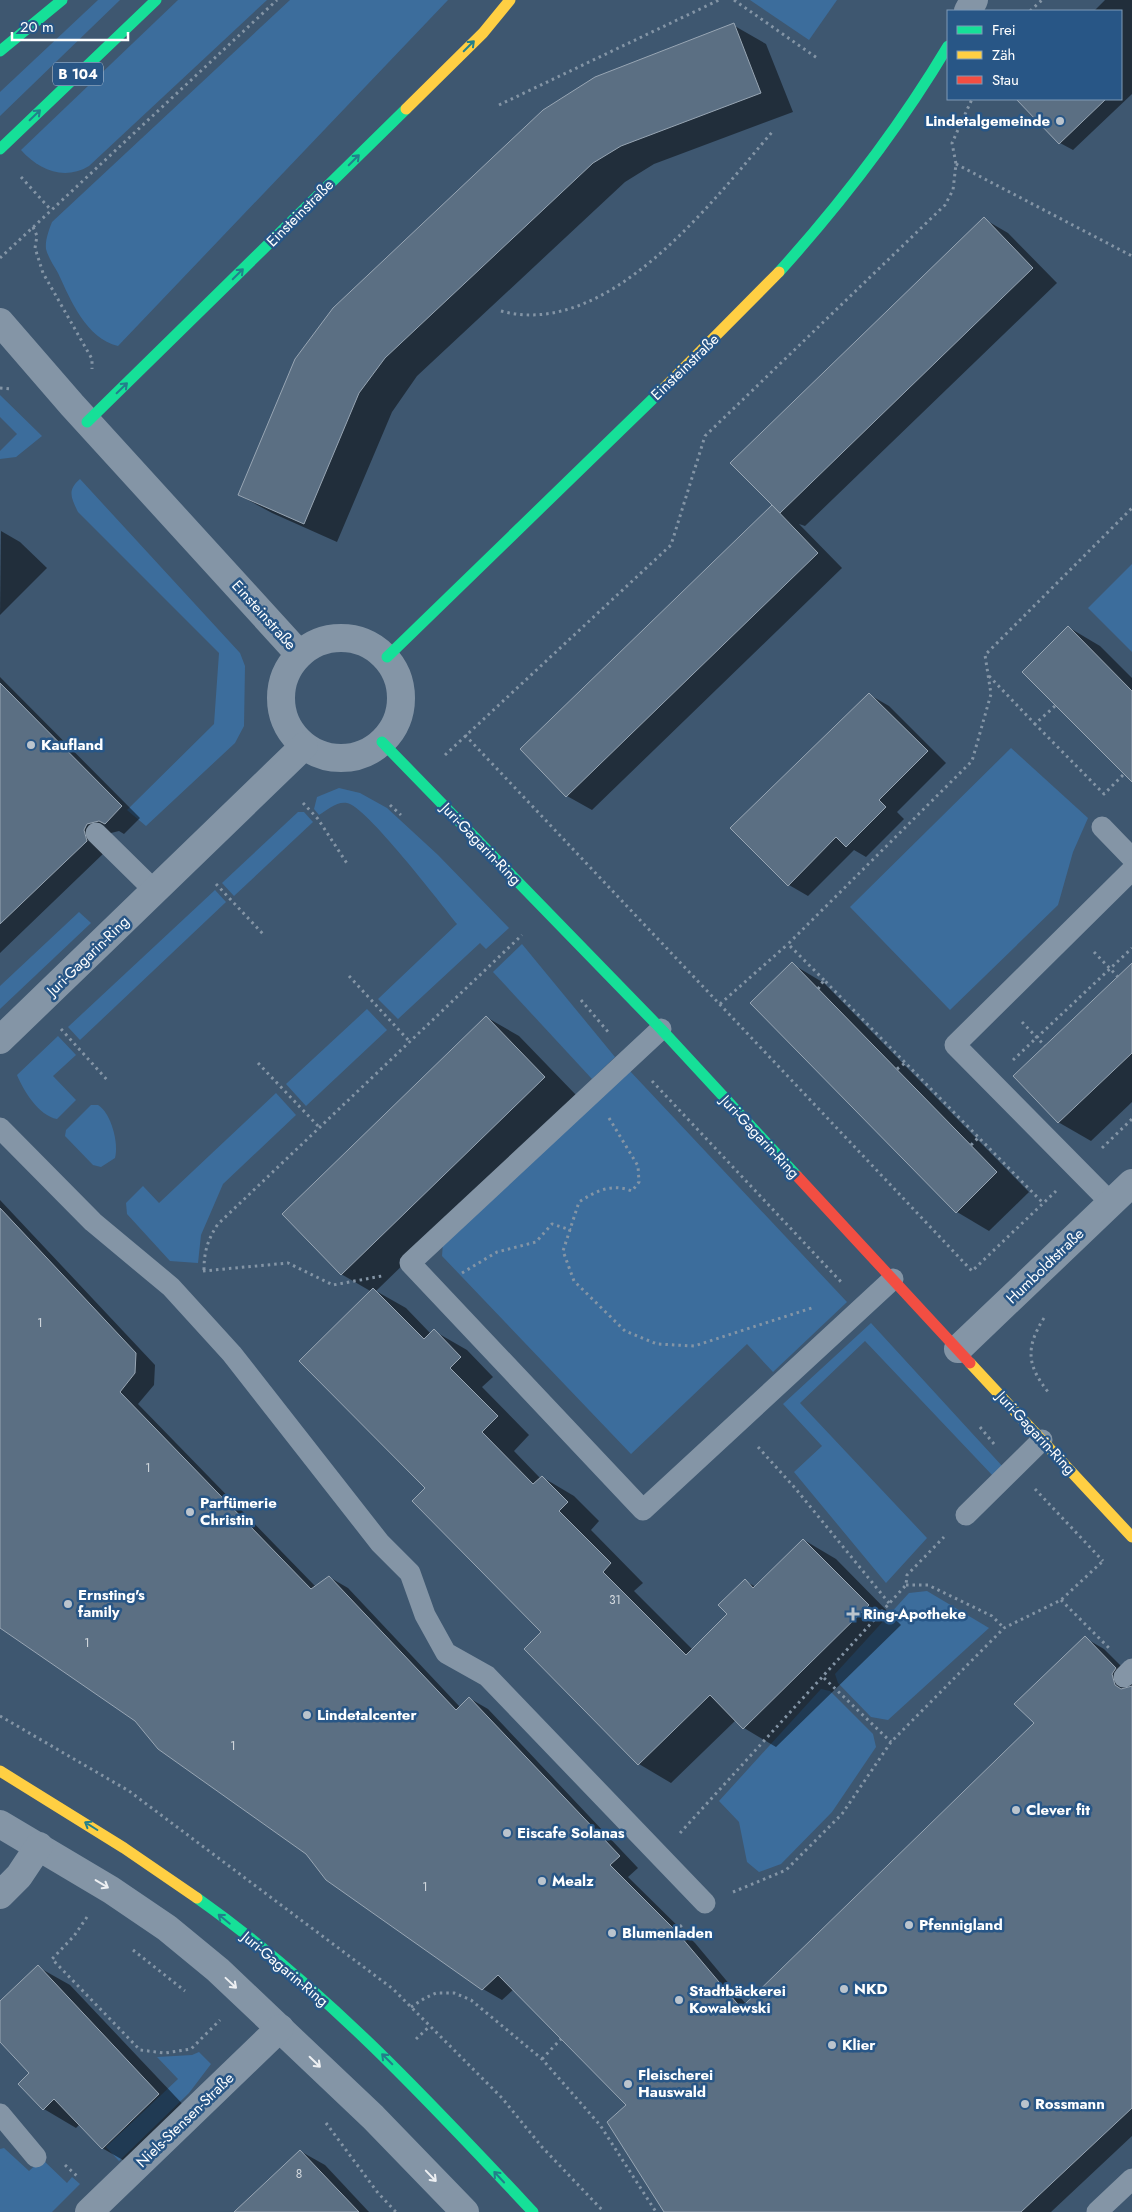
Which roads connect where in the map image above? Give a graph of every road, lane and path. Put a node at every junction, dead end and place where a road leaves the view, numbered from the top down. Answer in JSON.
{"nodes":[{"id":1,"x":62,"y":0,"type":"edge"},
{"id":2,"x":156,"y":0,"type":"edge"},
{"id":3,"x":277,"y":0,"type":"edge"},
{"id":4,"x":510,"y":0,"type":"edge"},
{"id":5,"x":720,"y":0,"type":"edge"},
{"id":6,"x":734,"y":0,"type":"edge"},
{"id":7,"x":1042,"y":0,"type":"edge"},
{"id":8,"x":1031,"y":10,"type":"edge"},
{"id":9,"x":947,"y":48,"type":"edge"},
{"id":10,"x":0,"y":51,"type":"edge"},
{"id":11,"x":817,"y":58,"type":"dead end"},
{"id":12,"x":972,"y":100,"type":"edge"},
{"id":13,"x":500,"y":105,"type":"dead end"},
{"id":14,"x":773,"y":131,"type":"dead end"},
{"id":15,"x":0,"y":149,"type":"edge"},
{"id":16,"x":956,"y":164,"type":"junction"},
{"id":17,"x":19,"y":175,"type":"dead end"},
{"id":18,"x":51,"y":210,"type":"junction"},
{"id":19,"x":33,"y":227,"type":"junction"},
{"id":20,"x":1132,"y":256,"type":"edge"},
{"id":21,"x":0,"y":258,"type":"edge"},
{"id":22,"x":502,"y":312,"type":"dead end"},
{"id":23,"x":0,"y":322,"type":"edge"},
{"id":24,"x":92,"y":359,"type":"dead end"},
{"id":25,"x":87,"y":422,"type":"junction"},
{"id":26,"x":1132,"y":508,"type":"edge"},
{"id":27,"x":299,"y":654,"type":"junction"},
{"id":28,"x":387,"y":657,"type":"junction"},
{"id":29,"x":988,"y":675,"type":"junction"},
{"id":30,"x":1055,"y":706,"type":"dead end"},
{"id":31,"x":1036,"y":724,"type":"junction"},
{"id":32,"x":465,"y":735,"type":"junction"},
{"id":33,"x":382,"y":742,"type":"junction"},
{"id":34,"x":304,"y":746,"type":"junction"},
{"id":35,"x":445,"y":754,"type":"dead end"},
{"id":36,"x":1124,"y":774,"type":"dead end"},
{"id":37,"x":302,"y":803,"type":"dead end"},
{"id":38,"x":1102,"y":827,"type":"dead end"},
{"id":39,"x":96,"y":832,"type":"dead end"},
{"id":40,"x":1132,"y":858,"type":"edge"},
{"id":41,"x":348,"y":865,"type":"dead end"},
{"id":42,"x":1132,"y":870,"type":"edge"},
{"id":43,"x":216,"y":884,"type":"dead end"},
{"id":44,"x":155,"y":891,"type":"junction"},
{"id":45,"x":525,"y":932,"type":"dead end"},
{"id":46,"x":264,"y":935,"type":"dead end"},
{"id":47,"x":788,"y":944,"type":"junction"},
{"id":48,"x":1132,"y":948,"type":"edge"},
{"id":49,"x":348,"y":976,"type":"dead end"},
{"id":50,"x":824,"y":980,"type":"junction"},
{"id":51,"x":818,"y":989,"type":"dead end"},
{"id":52,"x":720,"y":1004,"type":"junction"},
{"id":53,"x":61,"y":1029,"type":"dead end"},
{"id":54,"x":660,"y":1029,"type":"junction"},
{"id":55,"x":0,"y":1040,"type":"edge"},
{"id":56,"x":410,"y":1042,"type":"junction"},
{"id":57,"x":630,"y":1058,"type":"junction"},
{"id":58,"x":258,"y":1063,"type":"dead end"},
{"id":59,"x":905,"y":1063,"type":"junction"},
{"id":60,"x":1007,"y":1067,"type":"dead end"},
{"id":61,"x":897,"y":1070,"type":"dead end"},
{"id":62,"x":109,"y":1082,"type":"dead end"},
{"id":63,"x":594,"y":1092,"type":"junction"},
{"id":64,"x":1132,"y":1120,"type":"edge"},
{"id":65,"x":0,"y":1128,"type":"edge"},
{"id":66,"x":319,"y":1128,"type":"junction"},
{"id":67,"x":979,"y":1137,"type":"junction"},
{"id":68,"x":971,"y":1145,"type":"dead end"},
{"id":69,"x":1100,"y":1150,"type":"dead end"},
{"id":70,"x":1132,"y":1183,"type":"edge"},
{"id":71,"x":1112,"y":1203,"type":"junction"},
{"id":72,"x":571,"y":1230,"type":"junction"},
{"id":73,"x":410,"y":1263,"type":"junction"},
{"id":74,"x":204,"y":1270,"type":"junction"},
{"id":75,"x":893,"y":1279,"type":"junction"},
{"id":76,"x":171,"y":1287,"type":"junction"},
{"id":77,"x":435,"y":1289,"type":"junction"},
{"id":78,"x":864,"y":1305,"type":"junction"},
{"id":79,"x":816,"y":1307,"type":"dead end"},
{"id":80,"x":1048,"y":1312,"type":"dead end"},
{"id":81,"x":958,"y":1349,"type":"junction"},
{"id":82,"x":1052,"y":1396,"type":"dead end"},
{"id":83,"x":974,"y":1421,"type":"dead end"},
{"id":84,"x":736,"y":1424,"type":"junction"},
{"id":85,"x":1042,"y":1440,"type":"junction"},
{"id":86,"x":1014,"y":1466,"type":"junction"},
{"id":87,"x":966,"y":1515,"type":"joint"},
{"id":88,"x":1131,"y":1536,"type":"edge"},
{"id":89,"x":1103,"y":1561,"type":"junction"},
{"id":90,"x":906,"y":1585,"type":"junction"},
{"id":91,"x":1061,"y":1600,"type":"junction"},
{"id":92,"x":889,"y":1604,"type":"junction"},
{"id":93,"x":1004,"y":1628,"type":"junction"},
{"id":94,"x":1129,"y":1672,"type":"edge"},
{"id":95,"x":824,"y":1678,"type":"junction"},
{"id":96,"x":891,"y":1742,"type":"junction"},
{"id":97,"x":0,"y":1771,"type":"edge"},
{"id":98,"x":0,"y":1824,"type":"edge"},
{"id":99,"x":39,"y":1846,"type":"junction"},
{"id":100,"x":659,"y":1855,"type":"junction"},
{"id":101,"x":0,"y":1895,"type":"edge"},
{"id":102,"x":705,"y":1903,"type":"junction"},
{"id":103,"x":80,"y":1913,"type":"dead end"},
{"id":104,"x":87,"y":1918,"type":"junction"},
{"id":105,"x":94,"y":1922,"type":"dead end"},
{"id":106,"x":676,"y":1931,"type":"dead end"},
{"id":107,"x":131,"y":1948,"type":"dead end"},
{"id":108,"x":191,"y":1995,"type":"dead end"},
{"id":109,"x":411,"y":2008,"type":"dead end"},
{"id":110,"x":213,"y":2013,"type":"dead end"},
{"id":111,"x":220,"y":2019,"type":"junction"},
{"id":112,"x":280,"y":2028,"type":"junction"},
{"id":113,"x":561,"y":2039,"type":"dead end"},
{"id":114,"x":255,"y":2053,"type":"junction"},
{"id":115,"x":542,"y":2059,"type":"junction"},
{"id":116,"x":0,"y":2114,"type":"edge"},
{"id":117,"x":320,"y":2117,"type":"dead end"},
{"id":118,"x":36,"y":2156,"type":"dead end"},
{"id":119,"x":1132,"y":2179,"type":"edge"},
{"id":120,"x":89,"y":2212,"type":"edge"},
{"id":121,"x":396,"y":2212,"type":"edge"},
{"id":122,"x":466,"y":2212,"type":"edge"},
{"id":123,"x":533,"y":2212,"type":"edge"},
{"id":124,"x":656,"y":2212,"type":"edge"},
{"id":125,"x":1097,"y":2212,"type":"edge"}],
"edges":[{"from":1,"to":10,"type":"street"},
{"from":15,"to":2,"type":"street","number":"B 104","one_way":true},
{"from":3,"to":18,"type":"path"},
{"from":25,"to":4,"type":"street","name":"Einsteinstraße","one_way":true},
{"from":5,"to":13,"type":"path"},
{"from":6,"to":11,"type":"path"},
{"from":7,"to":8,"type":"path"},
{"from":9,"to":28,"type":"street","name":"Einsteinstraße"},
{"from":12,"to":16,"type":"path"},
{"from":14,"to":22,"type":"path"},
{"from":16,"to":20,"type":"path"},
{"from":16,"to":32,"type":"path"},
{"from":17,"to":18,"type":"path"},
{"from":18,"to":19,"type":"path"},
{"from":19,"to":21,"type":"path"},
{"from":19,"to":24,"type":"path"},
{"from":23,"to":25,"type":"street","name":"Einsteinstraße"},
{"from":25,"to":27,"type":"street","name":"Einsteinstraße"},
{"from":26,"to":29,"type":"path"},
{"from":27,"to":28,"type":"street"},
{"from":27,"to":34,"type":"street"},
{"from":28,"to":33,"type":"street"},
{"from":29,"to":31,"type":"path"},
{"from":29,"to":47,"type":"path"},
{"from":30,"to":31,"type":"path"},
{"from":31,"to":36,"type":"path"},
{"from":32,"to":35,"type":"path"},
{"from":32,"to":52,"type":"path"},
{"from":33,"to":34,"type":"street"},
{"from":33,"to":54,"type":"street","name":"Juri-Gagarin-Ring"},
{"from":34,"to":44,"type":"street","name":"Juri-Gagarin-Ring"},
{"from":37,"to":41,"type":"path"},
{"from":38,"to":40,"type":"lane"},
{"from":39,"to":44,"type":"lane"},
{"from":42,"to":71,"type":"lane"},
{"from":43,"to":46,"type":"path"},
{"from":44,"to":55,"type":"street","name":"Juri-Gagarin-Ring"},
{"from":45,"to":56,"type":"path"},
{"from":47,"to":50,"type":"path"},
{"from":47,"to":52,"type":"path"},
{"from":48,"to":60,"type":"path"},
{"from":49,"to":56,"type":"path"},
{"from":50,"to":51,"type":"path"},
{"from":50,"to":59,"type":"path"},
{"from":52,"to":67,"type":"path"},
{"from":53,"to":62,"type":"path"},
{"from":54,"to":57,"type":"lane"},
{"from":54,"to":75,"type":"street","name":"Juri-Gagarin-Ring"},
{"from":56,"to":66,"type":"path"},
{"from":57,"to":63,"type":"lane"},
{"from":57,"to":78,"type":"path"},
{"from":58,"to":66,"type":"path"},
{"from":59,"to":61,"type":"path"},
{"from":59,"to":67,"type":"path"},
{"from":63,"to":72,"type":"path"},
{"from":63,"to":73,"type":"lane"},
{"from":64,"to":69,"type":"path"},
{"from":65,"to":76,"type":"lane"},
{"from":66,"to":74,"type":"path"},
{"from":67,"to":68,"type":"path"},
{"from":70,"to":71,"type":"street","name":"Humboldtstraße"},
{"from":71,"to":81,"type":"street","name":"Humboldtstraße"},
{"from":72,"to":77,"type":"path"},
{"from":72,"to":79,"type":"path"},
{"from":73,"to":74,"type":"path"},
{"from":73,"to":77,"type":"lane"},
{"from":74,"to":76,"type":"path"},
{"from":75,"to":78,"type":"lane"},
{"from":75,"to":81,"type":"street","name":"Juri-Gagarin-Ring"},
{"from":76,"to":100,"type":"lane"},
{"from":77,"to":84,"type":"lane"},
{"from":78,"to":84,"type":"lane"},
{"from":80,"to":82,"type":"path"},
{"from":81,"to":85,"type":"street","name":"Juri-Gagarin-Ring"},
{"from":83,"to":86,"type":"path"},
{"from":84,"to":92,"type":"path"},
{"from":85,"to":86,"type":"lane"},
{"from":85,"to":88,"type":"street","name":"Juri-Gagarin-Ring"},
{"from":86,"to":87,"type":"lane"},
{"from":86,"to":89,"type":"path"},
{"from":87,"to":90,"type":"path"},
{"from":88,"to":89,"type":"path"},
{"from":89,"to":91,"type":"path"},
{"from":90,"to":92,"type":"path"},
{"from":90,"to":93,"type":"path"},
{"from":91,"to":93,"type":"path"},
{"from":91,"to":94,"type":"path"},
{"from":92,"to":95,"type":"path"},
{"from":93,"to":96,"type":"path"},
{"from":95,"to":96,"type":"path"},
{"from":95,"to":100,"type":"path"},
{"from":96,"to":102,"type":"path"},
{"from":123,"to":97,"type":"street","name":"Juri-Gagarin-Ring","one_way":true},
{"from":98,"to":99,"type":"street"},
{"from":99,"to":101,"type":"street"},
{"from":99,"to":112,"type":"street","one_way":true},
{"from":100,"to":102,"type":"lane"},
{"from":102,"to":106,"type":"path"},
{"from":103,"to":104,"type":"path"},
{"from":104,"to":105,"type":"path"},
{"from":104,"to":111,"type":"path"},
{"from":107,"to":108,"type":"path"},
{"from":109,"to":115,"type":"path"},
{"from":110,"to":111,"type":"path"},
{"from":111,"to":114,"type":"path"},
{"from":112,"to":114,"type":"street","name":"Niels-Stensen-Straße"},
{"from":112,"to":122,"type":"street","one_way":true},
{"from":113,"to":115,"type":"path"},
{"from":114,"to":120,"type":"street","name":"Niels-Stensen-Straße"},
{"from":115,"to":124,"type":"path"},
{"from":116,"to":118,"type":"lane"},
{"from":117,"to":121,"type":"path"},
{"from":119,"to":125,"type":"lane"}]}
